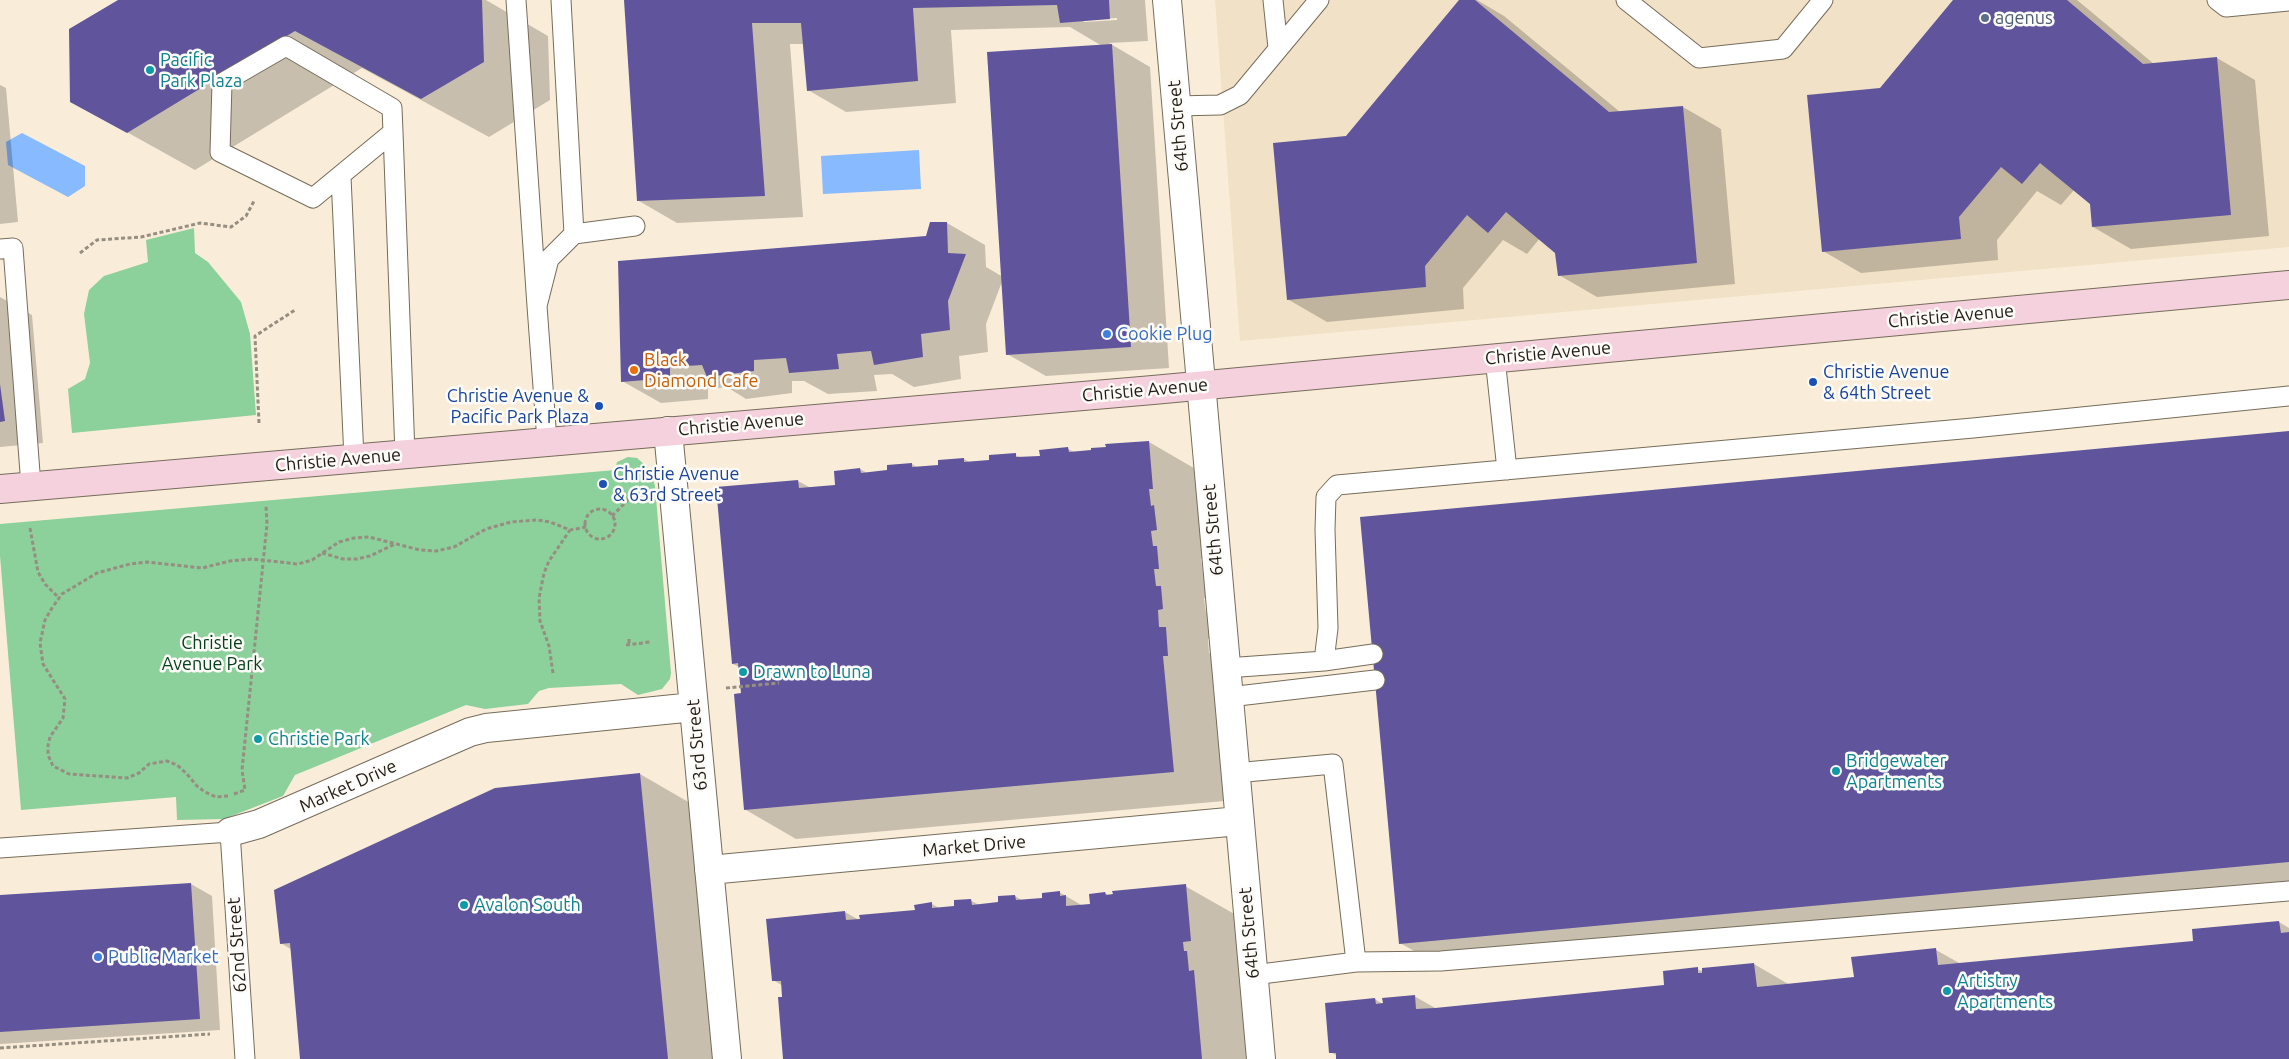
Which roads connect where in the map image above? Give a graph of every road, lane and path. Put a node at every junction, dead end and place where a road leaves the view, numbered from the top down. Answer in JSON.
{"nodes":[{"id":1,"x":516,"y":0,"type":"edge"},
{"id":2,"x":561,"y":0,"type":"edge"},
{"id":3,"x":1166,"y":0,"type":"edge"},
{"id":4,"x":1273,"y":0,"type":"edge"},
{"id":5,"x":1319,"y":0,"type":"edge"},
{"id":6,"x":1626,"y":0,"type":"edge"},
{"id":7,"x":1823,"y":0,"type":"edge"},
{"id":8,"x":2217,"y":0,"type":"edge"},
{"id":9,"x":2289,"y":1,"type":"edge"},
{"id":10,"x":1278,"y":48,"type":"junction"},
{"id":11,"x":1176,"y":106,"type":"junction"},
{"id":12,"x":393,"y":132,"type":"junction"},
{"id":13,"x":341,"y":177,"type":"junction"},
{"id":14,"x":257,"y":196,"type":"dead end"},
{"id":15,"x":635,"y":226,"type":"dead end"},
{"id":16,"x":574,"y":234,"type":"junction"},
{"id":17,"x":0,"y":249,"type":"edge"},
{"id":18,"x":80,"y":253,"type":"dead end"},
{"id":19,"x":2289,"y":285,"type":"edge"},
{"id":20,"x":537,"y":306,"type":"junction"},
{"id":21,"x":295,"y":310,"type":"dead end"},
{"id":22,"x":1495,"y":358,"type":"junction"},
{"id":23,"x":1201,"y":385,"type":"junction"},
{"id":24,"x":2289,"y":396,"type":"edge"},
{"id":25,"x":260,"y":423,"type":"dead end"},
{"id":26,"x":668,"y":431,"type":"junction"},
{"id":27,"x":547,"y":441,"type":"junction"},
{"id":28,"x":404,"y":454,"type":"junction"},
{"id":29,"x":354,"y":458,"type":"junction"},
{"id":30,"x":1507,"y":470,"type":"junction"},
{"id":31,"x":31,"y":486,"type":"junction"},
{"id":32,"x":0,"y":489,"type":"edge"},
{"id":33,"x":639,"y":495,"type":"dead end"},
{"id":34,"x":266,"y":506,"type":"dead end"},
{"id":35,"x":612,"y":516,"type":"junction"},
{"id":36,"x":586,"y":527,"type":"junction"},
{"id":37,"x":30,"y":528,"type":"dead end"},
{"id":38,"x":570,"y":530,"type":"junction"},
{"id":39,"x":396,"y":544,"type":"junction"},
{"id":40,"x":322,"y":553,"type":"junction"},
{"id":41,"x":264,"y":560,"type":"junction"},
{"id":42,"x":59,"y":598,"type":"junction"},
{"id":43,"x":629,"y":639,"type":"dead end"},
{"id":44,"x":650,"y":642,"type":"dead end"},
{"id":45,"x":1373,"y":654,"type":"dead end"},
{"id":46,"x":1324,"y":661,"type":"junction"},
{"id":47,"x":1226,"y":668,"type":"junction"},
{"id":48,"x":553,"y":673,"type":"dead end"},
{"id":49,"x":1375,"y":680,"type":"dead end"},
{"id":50,"x":779,"y":683,"type":"dead end"},
{"id":51,"x":723,"y":689,"type":"dead end"},
{"id":52,"x":1229,"y":697,"type":"junction"},
{"id":53,"x":694,"y":707,"type":"junction"},
{"id":54,"x":1235,"y":773,"type":"junction"},
{"id":55,"x":1239,"y":821,"type":"junction"},
{"id":56,"x":230,"y":832,"type":"junction"},
{"id":57,"x":0,"y":848,"type":"edge"},
{"id":58,"x":709,"y":870,"type":"junction"},
{"id":59,"x":2289,"y":891,"type":"edge"},
{"id":60,"x":1356,"y":962,"type":"junction"},
{"id":61,"x":1253,"y":976,"type":"junction"},
{"id":62,"x":210,"y":1034,"type":"dead end"},
{"id":63,"x":0,"y":1048,"type":"edge"},
{"id":64,"x":245,"y":1059,"type":"edge"},
{"id":65,"x":727,"y":1059,"type":"edge"},
{"id":66,"x":1261,"y":1059,"type":"edge"}],
"edges":[{"from":1,"to":20,"type":"lane"},
{"from":2,"to":16,"type":"lane"},
{"from":3,"to":11,"type":"street","name":"64th Street"},
{"from":4,"to":10,"type":"lane"},
{"from":5,"to":10,"type":"lane"},
{"from":6,"to":7,"type":"lane"},
{"from":8,"to":9,"type":"lane"},
{"from":10,"to":11,"type":"lane"},
{"from":11,"to":23,"type":"street","name":"64th Street"},
{"from":12,"to":13,"type":"lane"},
{"from":12,"to":13,"type":"lane"},
{"from":12,"to":28,"type":"lane"},
{"from":13,"to":29,"type":"lane"},
{"from":14,"to":18,"type":"path"},
{"from":15,"to":16,"type":"lane"},
{"from":16,"to":20,"type":"lane"},
{"from":17,"to":31,"type":"lane"},
{"from":19,"to":22,"type":"street","name":"Christie Avenue"},
{"from":20,"to":27,"type":"lane"},
{"from":21,"to":25,"type":"path"},
{"from":22,"to":23,"type":"street","name":"Christie Avenue"},
{"from":22,"to":30,"type":"lane"},
{"from":23,"to":26,"type":"street","name":"Christie Avenue"},
{"from":23,"to":47,"type":"street","name":"64th Street"},
{"from":24,"to":30,"type":"lane"},
{"from":26,"to":27,"type":"street","name":"Christie Avenue"},
{"from":26,"to":53,"type":"street","name":"63rd Street"},
{"from":27,"to":28,"type":"street","name":"Christie Avenue"},
{"from":28,"to":29,"type":"street","name":"Christie Avenue"},
{"from":29,"to":31,"type":"street","name":"Christie Avenue"},
{"from":30,"to":46,"type":"lane"},
{"from":31,"to":32,"type":"street","name":"Christie Avenue"},
{"from":33,"to":35,"type":"path"},
{"from":34,"to":41,"type":"path"},
{"from":35,"to":36,"type":"path"},
{"from":35,"to":36,"type":"path"},
{"from":36,"to":38,"type":"path"},
{"from":37,"to":42,"type":"path"},
{"from":38,"to":39,"type":"path"},
{"from":38,"to":48,"type":"path"},
{"from":39,"to":40,"type":"path"},
{"from":39,"to":40,"type":"path"},
{"from":40,"to":41,"type":"path"},
{"from":41,"to":42,"type":"path"},
{"from":41,"to":42,"type":"path"},
{"from":43,"to":44,"type":"path"},
{"from":45,"to":46,"type":"lane"},
{"from":46,"to":47,"type":"lane"},
{"from":47,"to":52,"type":"street","name":"64th Street"},
{"from":49,"to":52,"type":"lane"},
{"from":50,"to":51,"type":"path"},
{"from":52,"to":54,"type":"street","name":"64th Street"},
{"from":53,"to":56,"type":"street","name":"Market Drive"},
{"from":53,"to":58,"type":"street","name":"63rd Street"},
{"from":54,"to":55,"type":"street","name":"64th Street"},
{"from":54,"to":60,"type":"lane"},
{"from":55,"to":58,"type":"street","name":"Market Drive"},
{"from":55,"to":61,"type":"street","name":"64th Street"},
{"from":56,"to":57,"type":"lane","name":"Market Drive"},
{"from":56,"to":64,"type":"lane","name":"62nd Street"},
{"from":58,"to":65,"type":"street","name":"63rd Street"},
{"from":59,"to":60,"type":"lane"},
{"from":60,"to":61,"type":"lane"},
{"from":61,"to":66,"type":"street","name":"64th Street"},
{"from":62,"to":63,"type":"path"}]}
